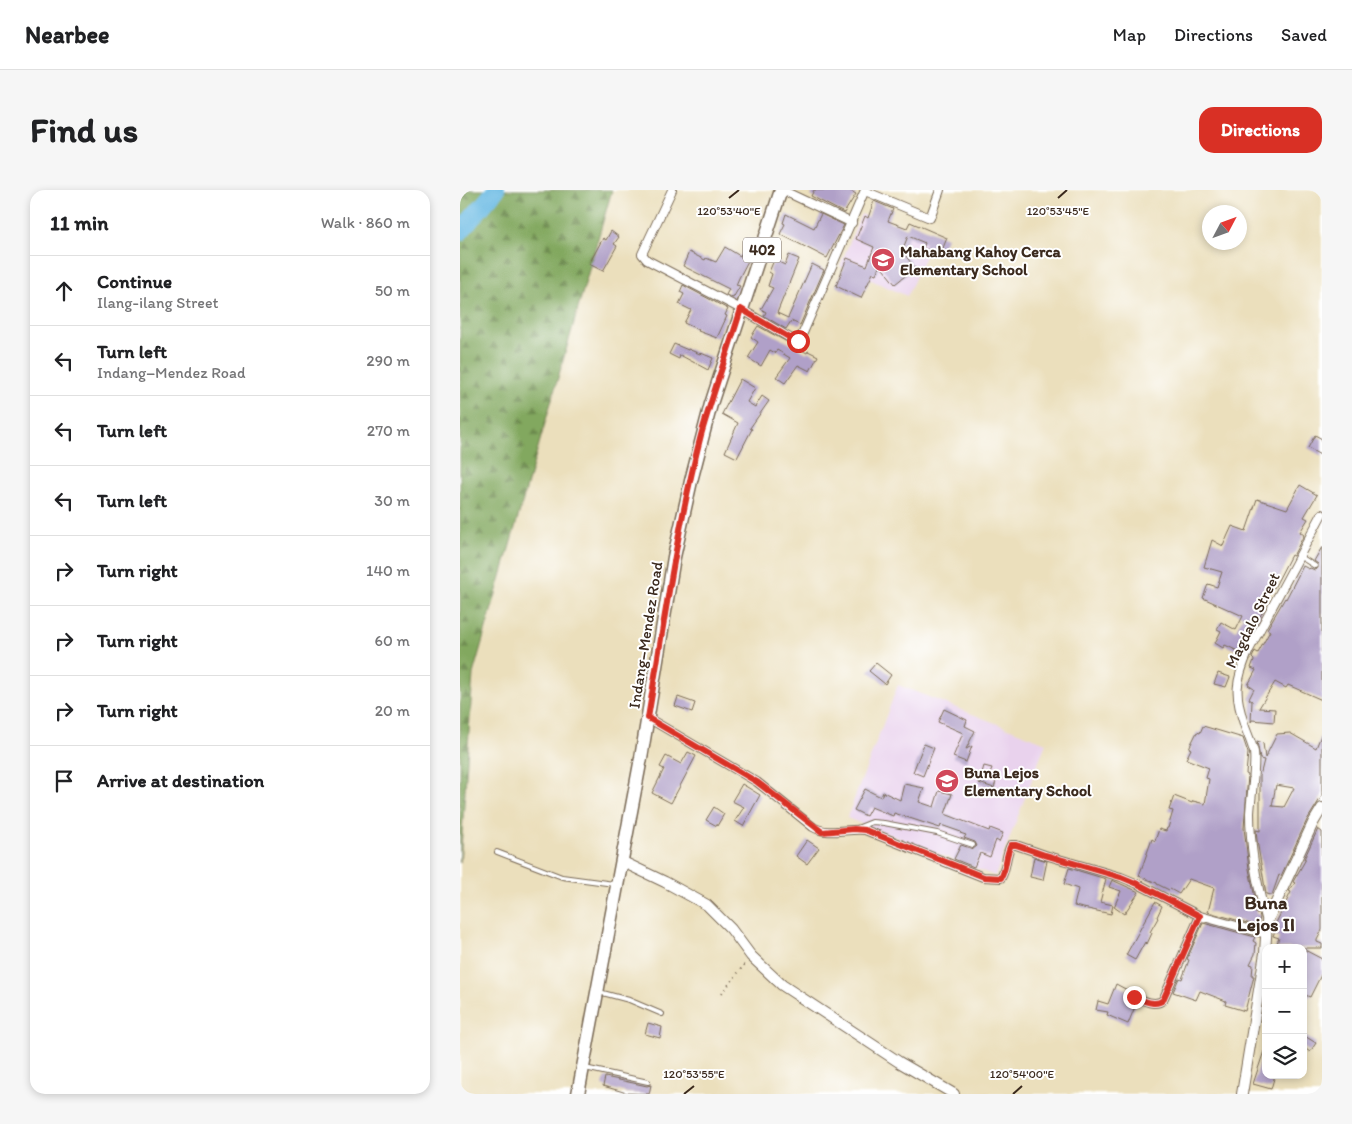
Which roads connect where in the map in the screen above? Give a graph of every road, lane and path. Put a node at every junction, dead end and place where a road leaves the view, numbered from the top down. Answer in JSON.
{"nodes":[{"id":1,"x":672,"y":190,"type":"edge"},
{"id":2,"x":782,"y":190,"type":"edge"},
{"id":3,"x":865,"y":190,"type":"edge"},
{"id":4,"x":940,"y":190,"type":"edge"},
{"id":5,"x":852,"y":222,"type":"junction"},
{"id":6,"x":741,"y":309,"type":"junction"},
{"id":7,"x":1322,"y":514,"type":"edge"},
{"id":8,"x":1299,"y":556,"type":"junction"},
{"id":9,"x":1315,"y":566,"type":"dead end"},
{"id":10,"x":648,"y":718,"type":"junction"},
{"id":11,"x":1321,"y":812,"type":"edge"},
{"id":12,"x":854,"y":829,"type":"junction"},
{"id":13,"x":973,"y":845,"type":"dead end"},
{"id":14,"x":497,"y":852,"type":"dead end"},
{"id":15,"x":621,"y":861,"type":"junction"},
{"id":16,"x":616,"y":885,"type":"junction"},
{"id":17,"x":1200,"y":916,"type":"junction"},
{"id":18,"x":1267,"y":922,"type":"junction"},
{"id":19,"x":1266,"y":934,"type":"junction"},
{"id":20,"x":752,"y":956,"type":"junction"},
{"id":21,"x":597,"y":991,"type":"junction"},
{"id":22,"x":722,"y":993,"type":"dead end"},
{"id":23,"x":1134,"y":997,"type":"dead end"},
{"id":24,"x":662,"y":1014,"type":"dead end"},
{"id":25,"x":583,"y":1067,"type":"junction"},
{"id":26,"x":648,"y":1082,"type":"dead end"},
{"id":27,"x":578,"y":1094,"type":"edge"},
{"id":28,"x":954,"y":1094,"type":"edge"},
{"id":29,"x":1242,"y":1094,"type":"edge"}],
"edges":[{"from":1,"to":6,"type":"street"},
{"from":2,"to":5,"type":"street"},
{"from":2,"to":6,"type":"main road","name":"Indang–Mendez Road","number":"402"},
{"from":3,"to":4,"type":"street"},
{"from":3,"to":5,"type":"street"},
{"from":5,"to":6,"type":"street"},
{"from":6,"to":10,"type":"main road","name":"Indang–Mendez Road","number":"402"},
{"from":7,"to":8,"type":"street","name":"Magdalo Street"},
{"from":8,"to":9,"type":"lane"},
{"from":8,"to":18,"type":"street","name":"Magdalo Street"},
{"from":10,"to":12,"type":"street"},
{"from":10,"to":15,"type":"main road","name":"Indang–Mendez Road","number":"402"},
{"from":11,"to":18,"type":"street"},
{"from":12,"to":13,"type":"lane"},
{"from":12,"to":17,"type":"street"},
{"from":14,"to":16,"type":"lane"},
{"from":15,"to":16,"type":"main road","name":"Indang–Mendez Road","number":"402"},
{"from":15,"to":20,"type":"street"},
{"from":16,"to":21,"type":"main road","name":"Indang–Mendez Road","number":"402"},
{"from":17,"to":19,"type":"street"},
{"from":17,"to":23,"type":"street"},
{"from":18,"to":19,"type":"street"},
{"from":19,"to":29,"type":"street"},
{"from":20,"to":22,"type":"path"},
{"from":20,"to":28,"type":"street"},
{"from":21,"to":24,"type":"lane"},
{"from":21,"to":25,"type":"main road","name":"Indang–Mendez Road","number":"402"},
{"from":25,"to":26,"type":"lane"},
{"from":25,"to":27,"type":"main road","name":"Indang–Mendez Road","number":"402"}]}
